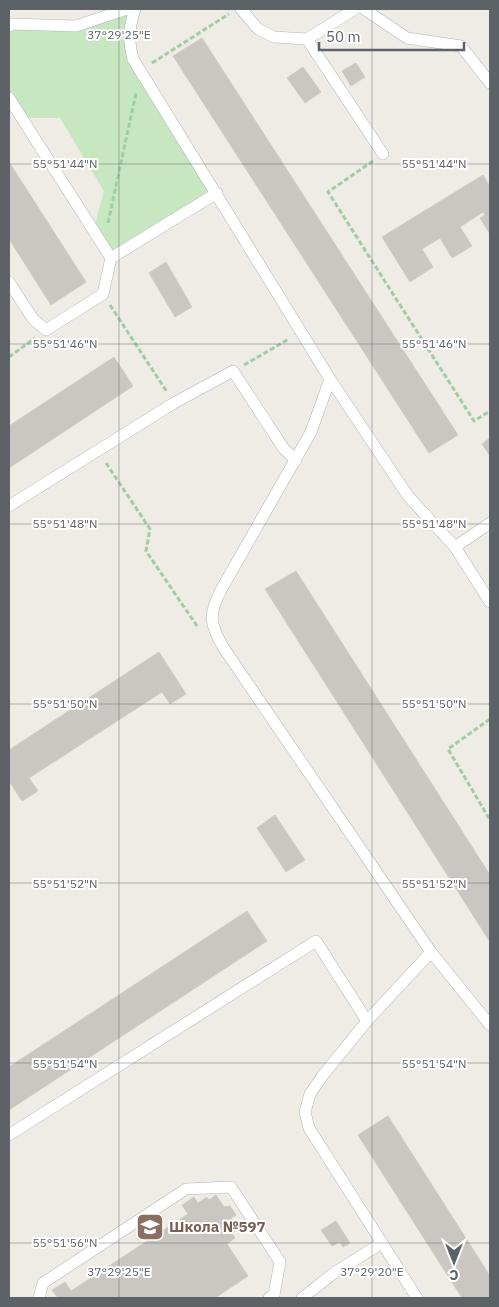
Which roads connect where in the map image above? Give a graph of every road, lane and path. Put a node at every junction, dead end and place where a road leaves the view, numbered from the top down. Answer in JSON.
{"nodes":[{"id":1,"x":128,"y":9,"type":"edge"},
{"id":2,"x":135,"y":9,"type":"edge"},
{"id":3,"x":236,"y":9,"type":"edge"},
{"id":4,"x":241,"y":9,"type":"edge"},
{"id":5,"x":355,"y":9,"type":"edge"},
{"id":6,"x":364,"y":9,"type":"edge"},
{"id":7,"x":9,"y":26,"type":"edge"},
{"id":8,"x":307,"y":39,"type":"junction"},
{"id":9,"x":140,"y":71,"type":"junction"},
{"id":10,"x":490,"y":83,"type":"edge"},
{"id":11,"x":9,"y":98,"type":"edge"},
{"id":12,"x":383,"y":154,"type":"joint"},
{"id":13,"x":217,"y":192,"type":"junction"},
{"id":14,"x":103,"y":246,"type":"junction"},
{"id":15,"x":111,"y":258,"type":"junction"},
{"id":16,"x":9,"y":282,"type":"edge"},
{"id":17,"x":103,"y":294,"type":"junction"},
{"id":18,"x":46,"y":330,"type":"junction"},
{"id":19,"x":301,"y":332,"type":"junction"},
{"id":20,"x":9,"y":357,"type":"edge"},
{"id":21,"x":233,"y":371,"type":"junction"},
{"id":22,"x":330,"y":379,"type":"junction"},
{"id":23,"x":174,"y":403,"type":"junction"},
{"id":24,"x":490,"y":411,"type":"edge"},
{"id":25,"x":296,"y":460,"type":"junction"},
{"id":26,"x":9,"y":506,"type":"edge"},
{"id":27,"x":490,"y":524,"type":"edge"},
{"id":28,"x":455,"y":547,"type":"junction"},
{"id":29,"x":490,"y":602,"type":"edge"},
{"id":30,"x":490,"y":719,"type":"edge"},
{"id":31,"x":490,"y":820,"type":"edge"},
{"id":32,"x":431,"y":952,"type":"junction"},
{"id":33,"x":367,"y":1020,"type":"junction"},
{"id":34,"x":490,"y":1025,"type":"edge"},
{"id":35,"x":9,"y":1135,"type":"edge"},
{"id":36,"x":382,"y":1243,"type":"junction"},
{"id":37,"x":39,"y":1298,"type":"edge"},
{"id":38,"x":269,"y":1298,"type":"edge"},
{"id":39,"x":302,"y":1298,"type":"edge"},
{"id":40,"x":418,"y":1298,"type":"edge"}],
"edges":[{"from":1,"to":7,"type":"lane"},
{"from":2,"to":9,"type":"lane"},
{"from":3,"to":9,"type":"path"},
{"from":4,"to":8,"type":"lane"},
{"from":5,"to":8,"type":"lane"},
{"from":6,"to":10,"type":"lane"},
{"from":8,"to":12,"type":"lane"},
{"from":9,"to":13,"type":"lane"},
{"from":9,"to":14,"type":"path"},
{"from":11,"to":14,"type":"lane"},
{"from":12,"to":24,"type":"path"},
{"from":13,"to":15,"type":"lane"},
{"from":13,"to":19,"type":"lane"},
{"from":14,"to":15,"type":"lane"},
{"from":15,"to":17,"type":"lane"},
{"from":16,"to":18,"type":"lane"},
{"from":17,"to":18,"type":"lane"},
{"from":17,"to":23,"type":"path"},
{"from":18,"to":20,"type":"path"},
{"from":19,"to":21,"type":"path"},
{"from":19,"to":22,"type":"lane"},
{"from":21,"to":23,"type":"lane"},
{"from":21,"to":25,"type":"lane"},
{"from":22,"to":25,"type":"lane"},
{"from":22,"to":28,"type":"lane"},
{"from":23,"to":26,"type":"lane"},
{"from":25,"to":32,"type":"lane"},
{"from":27,"to":28,"type":"lane"},
{"from":28,"to":29,"type":"lane"},
{"from":30,"to":31,"type":"path"},
{"from":32,"to":33,"type":"lane"},
{"from":32,"to":34,"type":"lane"},
{"from":33,"to":35,"type":"lane"},
{"from":33,"to":36,"type":"lane"},
{"from":36,"to":39,"type":"lane"},
{"from":36,"to":40,"type":"lane"},
{"from":37,"to":38,"type":"lane"}]}
